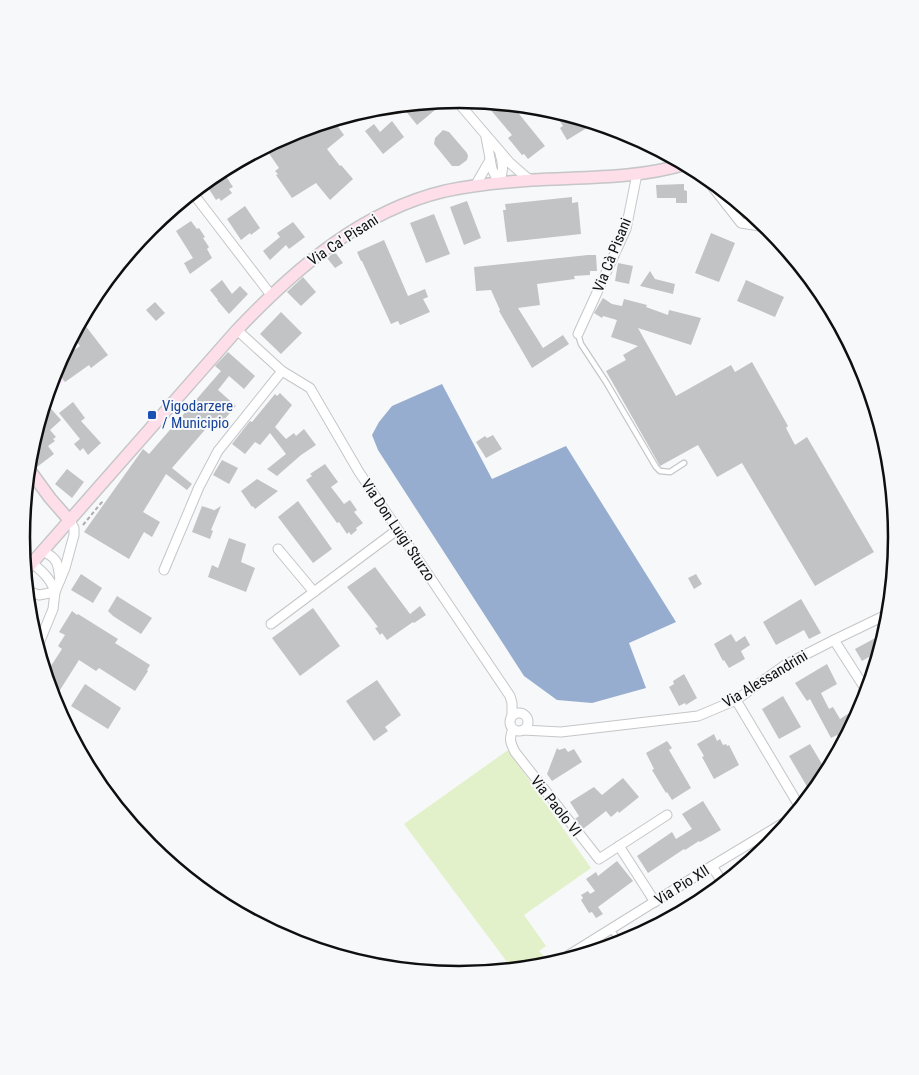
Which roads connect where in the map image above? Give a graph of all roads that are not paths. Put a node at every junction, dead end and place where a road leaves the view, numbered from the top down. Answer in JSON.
{"nodes":[{"id":1,"x":463,"y":108,"type":"edge"},
{"id":2,"x":485,"y":135,"type":"junction"},
{"id":3,"x":500,"y":152,"type":"junction"},
{"id":4,"x":490,"y":160,"type":"junction"},
{"id":5,"x":675,"y":167,"type":"edge"},
{"id":6,"x":637,"y":174,"type":"junction"},
{"id":7,"x":532,"y":180,"type":"junction"},
{"id":8,"x":499,"y":183,"type":"junction"},
{"id":9,"x":475,"y":186,"type":"junction"},
{"id":10,"x":720,"y":196,"type":"edge"},
{"id":11,"x":197,"y":198,"type":"edge"},
{"id":12,"x":754,"y":225,"type":"edge"},
{"id":13,"x":271,"y":295,"type":"junction"},
{"id":14,"x":236,"y":330,"type":"junction"},
{"id":15,"x":578,"y":334,"type":"joint"},
{"id":16,"x":282,"y":371,"type":"junction"},
{"id":17,"x":684,"y":463,"type":"dead end"},
{"id":18,"x":35,"y":477,"type":"edge"},
{"id":19,"x":70,"y":521,"type":"junction"},
{"id":20,"x":397,"y":530,"type":"junction"},
{"id":21,"x":278,"y":549,"type":"dead end"},
{"id":22,"x":42,"y":552,"type":"junction"},
{"id":23,"x":31,"y":564,"type":"edge"},
{"id":24,"x":31,"y":569,"type":"edge"},
{"id":25,"x":164,"y":570,"type":"dead end"},
{"id":26,"x":60,"y":580,"type":"junction"},
{"id":27,"x":55,"y":592,"type":"junction"},
{"id":28,"x":314,"y":592,"type":"junction"},
{"id":29,"x":34,"y":593,"type":"edge"},
{"id":30,"x":882,"y":617,"type":"edge"},
{"id":31,"x":271,"y":624,"type":"dead end"},
{"id":32,"x":42,"y":636,"type":"edge"},
{"id":33,"x":834,"y":640,"type":"junction"},
{"id":34,"x":863,"y":685,"type":"edge"},
{"id":35,"x":510,"y":696,"type":"junction"},
{"id":36,"x":736,"y":700,"type":"junction"},
{"id":37,"x":512,"y":715,"type":"junction"},
{"id":38,"x":526,"y":717,"type":"junction"},
{"id":39,"x":512,"y":729,"type":"junction"},
{"id":40,"x":523,"y":730,"type":"junction"},
{"id":41,"x":544,"y":731,"type":"junction"},
{"id":42,"x":797,"y":803,"type":"edge"},
{"id":43,"x":667,"y":815,"type":"dead end"},
{"id":44,"x":776,"y":828,"type":"edge"},
{"id":45,"x":619,"y":846,"type":"junction"},
{"id":46,"x":712,"y":866,"type":"junction"},
{"id":47,"x":720,"y":879,"type":"edge"},
{"id":48,"x":655,"y":902,"type":"junction"},
{"id":49,"x":611,"y":929,"type":"junction"},
{"id":50,"x":616,"y":937,"type":"edge"},
{"id":51,"x":579,"y":950,"type":"edge"}],
"edges":[{"from":1,"to":2,"type":"street"},
{"from":2,"to":3,"type":"street"},
{"from":2,"to":4,"type":"street"},
{"from":3,"to":7,"type":"street"},
{"from":3,"to":8,"type":"street"},
{"from":4,"to":8,"type":"street"},
{"from":4,"to":9,"type":"street"},
{"from":5,"to":6,"type":"main road","name":"Via Ca' Pisani"},
{"from":6,"to":7,"type":"main road","name":"Via Ca' Pisani"},
{"from":6,"to":15,"type":"street","name":"Via Cà Pisani"},
{"from":7,"to":8,"type":"main road","name":"Via Ca' Pisani"},
{"from":8,"to":9,"type":"main road","name":"Via Ca' Pisani"},
{"from":9,"to":13,"type":"main road","name":"Via Ca' Pisani"},
{"from":10,"to":12,"type":"street"},
{"from":11,"to":13,"type":"street"},
{"from":13,"to":14,"type":"main road","name":"Via Ca' Pisani"},
{"from":14,"to":16,"type":"street","name":"Via Don Luigi Sturzo"},
{"from":14,"to":19,"type":"main road","name":"Via Ca' Pisani"},
{"from":15,"to":17,"type":"lane"},
{"from":16,"to":20,"type":"street","name":"Via Don Luigi Sturzo"},
{"from":16,"to":25,"type":"street"},
{"from":18,"to":19,"type":"main road"},
{"from":19,"to":22,"type":"main road","name":"Via Ca' Pisani"},
{"from":19,"to":26,"type":"street"},
{"from":20,"to":28,"type":"street"},
{"from":20,"to":35,"type":"street","name":"Via Don Luigi Sturzo"},
{"from":21,"to":28,"type":"street"},
{"from":22,"to":23,"type":"main road","name":"Via Ca' Pisani"},
{"from":22,"to":26,"type":"street"},
{"from":24,"to":27,"type":"street"},
{"from":26,"to":27,"type":"street"},
{"from":27,"to":29,"type":"street"},
{"from":27,"to":32,"type":"street"},
{"from":28,"to":31,"type":"street"},
{"from":30,"to":33,"type":"street","name":"Via Alessandrini"},
{"from":33,"to":34,"type":"street"},
{"from":33,"to":36,"type":"street","name":"Via Alessandrini"},
{"from":35,"to":37,"type":"street","name":"Via Don Luigi Sturzo"},
{"from":35,"to":38,"type":"street","name":"Via Don Luigi Sturzo"},
{"from":36,"to":41,"type":"street","name":"Via Alessandrini"},
{"from":36,"to":42,"type":"street"},
{"from":37,"to":38,"type":"street"},
{"from":37,"to":39,"type":"street"},
{"from":38,"to":40,"type":"street"},
{"from":38,"to":41,"type":"street"},
{"from":39,"to":40,"type":"street"},
{"from":39,"to":45,"type":"street","name":"Via Paolo VI"},
{"from":40,"to":41,"type":"street","name":"Via Alessandrini"},
{"from":43,"to":45,"type":"street","name":"Via Paolo VI"},
{"from":44,"to":46,"type":"street","name":"Via Pio XII"},
{"from":45,"to":48,"type":"street"},
{"from":46,"to":47,"type":"street"},
{"from":46,"to":48,"type":"street","name":"Via Pio XII"},
{"from":48,"to":49,"type":"street","name":"Via Pio XII"},
{"from":49,"to":50,"type":"lane"},
{"from":49,"to":51,"type":"street","name":"Via Pio XII"}]}
